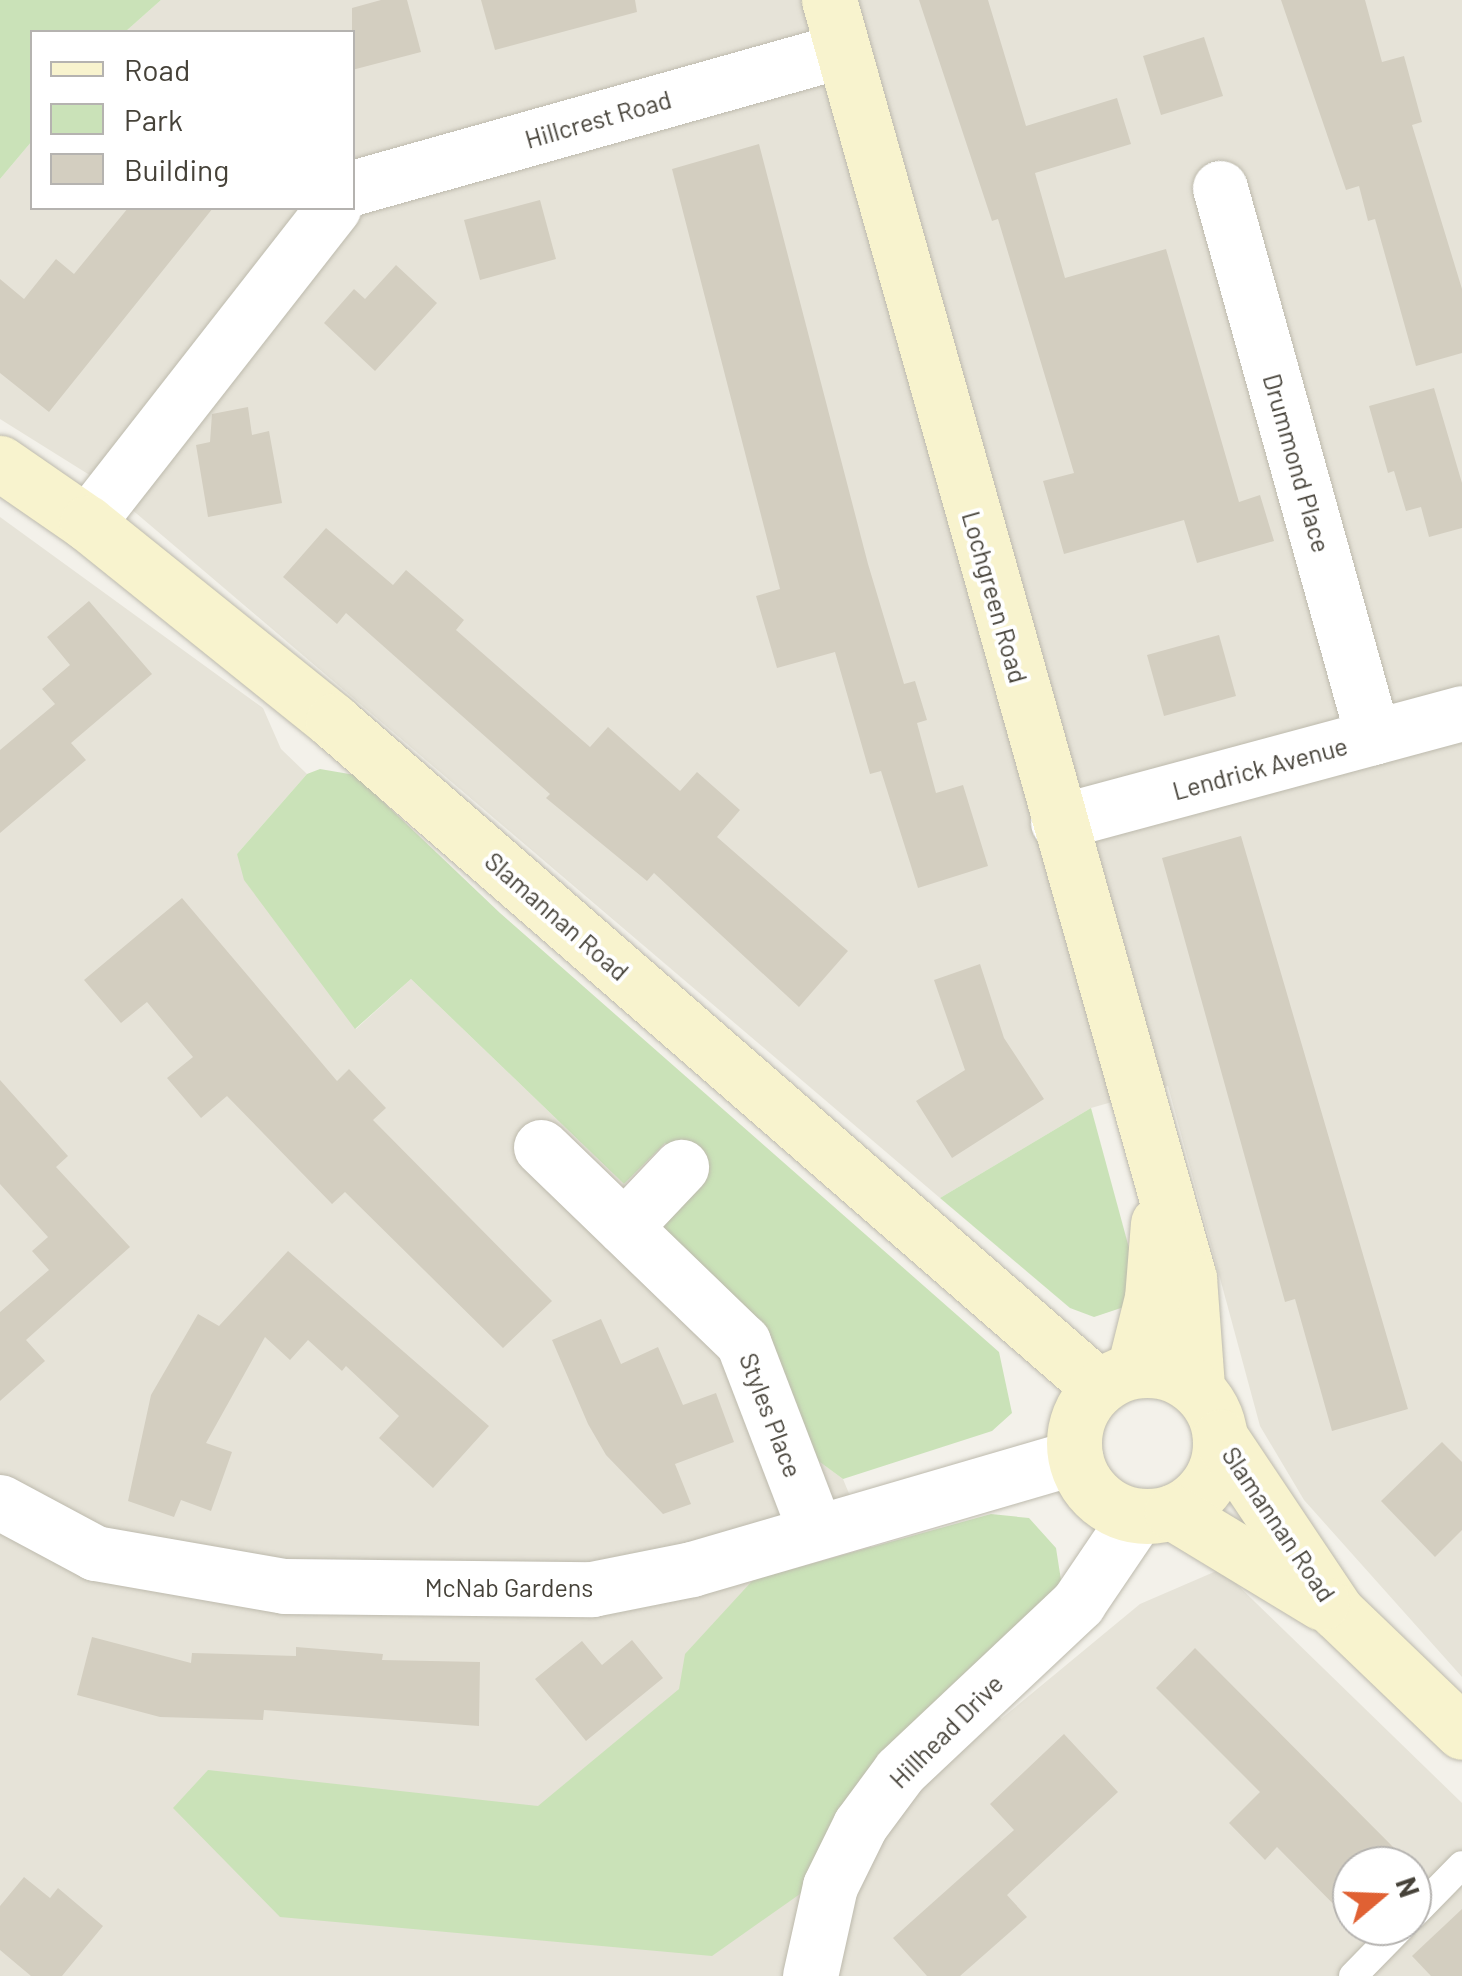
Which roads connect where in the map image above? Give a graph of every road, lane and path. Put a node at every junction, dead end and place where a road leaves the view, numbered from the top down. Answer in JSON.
{"nodes":[{"id":1,"x":836,"y":25,"type":"edge"},
{"id":2,"x":355,"y":187,"type":"edge"},
{"id":3,"x":1220,"y":188,"type":"dead end"},
{"id":4,"x":330,"y":210,"type":"edge"},
{"id":5,"x":0,"y":463,"type":"edge"},
{"id":6,"x":87,"y":523,"type":"junction"},
{"id":7,"x":1462,"y":713,"type":"edge"},
{"id":8,"x":1373,"y":737,"type":"junction"},
{"id":9,"x":1058,"y":822,"type":"junction"},
{"id":10,"x":542,"y":1147,"type":"dead end"},
{"id":11,"x":680,"y":1167,"type":"dead end"},
{"id":12,"x":1160,"y":1195,"type":"junction"},
{"id":13,"x":624,"y":1227,"type":"junction"},
{"id":14,"x":1116,"y":1378,"type":"junction"},
{"id":15,"x":1197,"y":1388,"type":"junction"},
{"id":16,"x":1220,"y":1437,"type":"junction"},
{"id":17,"x":1075,"y":1456,"type":"junction"},
{"id":18,"x":0,"y":1502,"type":"edge"},
{"id":19,"x":1155,"y":1514,"type":"junction"},
{"id":20,"x":815,"y":1530,"type":"junction"},
{"id":21,"x":1337,"y":1612,"type":"junction"},
{"id":22,"x":1462,"y":1732,"type":"edge"},
{"id":23,"x":1462,"y":1865,"type":"edge"},
{"id":24,"x":1432,"y":1896,"type":"edge"},
{"id":25,"x":1382,"y":1946,"type":"edge"},
{"id":26,"x":810,"y":1976,"type":"edge"},
{"id":27,"x":1353,"y":1976,"type":"edge"}],
"edges":[{"from":1,"to":2,"type":"street","name":"Hillcrest Road"},
{"from":1,"to":9,"type":"main road","name":"Lochgreen Road"},
{"from":3,"to":8,"type":"street","name":"Drummond Place"},
{"from":4,"to":6,"type":"street"},
{"from":5,"to":6,"type":"main road","name":"Slamannan Road"},
{"from":6,"to":14,"type":"main road","name":"Slamannan Road"},
{"from":7,"to":8,"type":"street","name":"Lendrick Avenue"},
{"from":8,"to":9,"type":"street","name":"Lendrick Avenue"},
{"from":9,"to":12,"type":"main road","name":"Lochgreen Road"},
{"from":10,"to":13,"type":"street","name":"Styles Place"},
{"from":11,"to":13,"type":"street"},
{"from":12,"to":14,"type":"main road","name":"Lochgreen Road"},
{"from":12,"to":15,"type":"main road","name":"Lochgreen Road"},
{"from":13,"to":20,"type":"street","name":"Styles Place"},
{"from":14,"to":15,"type":"main road","name":"Slamannan Road"},
{"from":14,"to":17,"type":"main road"},
{"from":15,"to":16,"type":"main road","name":"Slamannan Road"},
{"from":16,"to":19,"type":"main road","name":"Slamannan Road"},
{"from":16,"to":21,"type":"main road","name":"Slamannan Road"},
{"from":17,"to":19,"type":"main road","name":"Slamannan Road"},
{"from":17,"to":20,"type":"street","name":"McNab Gardens"},
{"from":18,"to":20,"type":"street","name":"McNab Gardens"},
{"from":19,"to":21,"type":"main road","name":"Slamannan Road"},
{"from":19,"to":26,"type":"street","name":"Hillhead Drive"},
{"from":21,"to":22,"type":"main road","name":"Slamannan Road"},
{"from":23,"to":24,"type":"lane"},
{"from":25,"to":27,"type":"lane"}]}
